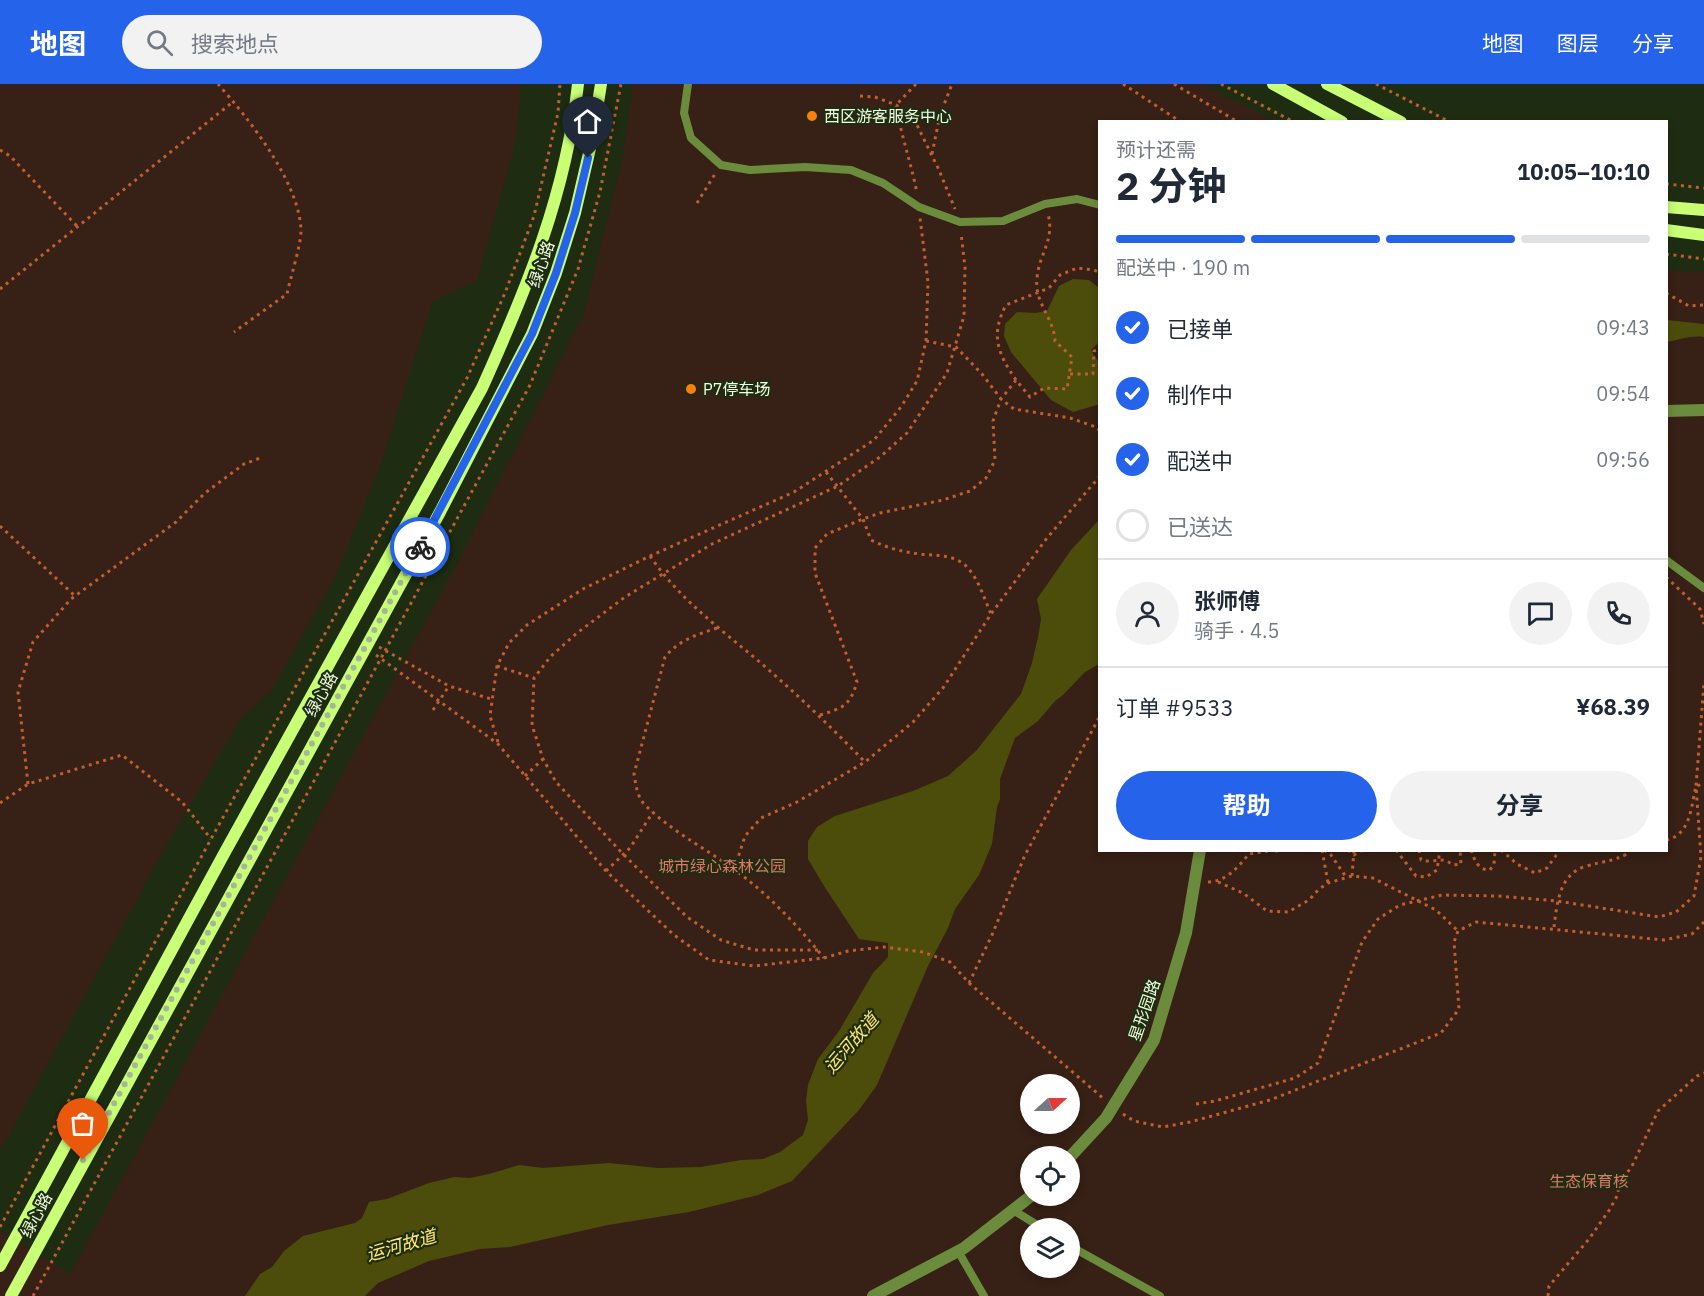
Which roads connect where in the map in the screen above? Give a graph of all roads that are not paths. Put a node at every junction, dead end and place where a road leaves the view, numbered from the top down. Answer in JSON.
{"nodes":[{"id":1,"x":578,"y":84,"type":"edge"},
{"id":2,"x":601,"y":84,"type":"edge"},
{"id":3,"x":688,"y":84,"type":"edge"},
{"id":4,"x":1273,"y":84,"type":"edge"},
{"id":5,"x":1327,"y":84,"type":"edge"},
{"id":6,"x":1338,"y":120,"type":"edge"},
{"id":7,"x":1397,"y":120,"type":"edge"},
{"id":8,"x":1098,"y":204,"type":"edge"},
{"id":9,"x":1668,"y":207,"type":"edge"},
{"id":10,"x":1704,"y":210,"type":"edge"},
{"id":11,"x":1668,"y":230,"type":"edge"},
{"id":12,"x":1704,"y":235,"type":"edge"},
{"id":13,"x":1704,"y":410,"type":"edge"},
{"id":14,"x":1668,"y":411,"type":"edge"},
{"id":15,"x":1668,"y":561,"type":"edge"},
{"id":16,"x":1704,"y":588,"type":"edge"},
{"id":17,"x":1200,"y":852,"type":"edge"},
{"id":18,"x":1080,"y":1146,"type":"edge"},
{"id":19,"x":1020,"y":1205,"type":"edge"},
{"id":20,"x":1013,"y":1210,"type":"junction"},
{"id":21,"x":1026,"y":1218,"type":"edge"},
{"id":22,"x":958,"y":1251,"type":"junction"},
{"id":23,"x":1080,"y":1252,"type":"edge"},
{"id":24,"x":0,"y":1266,"type":"edge"},
{"id":25,"x":11,"y":1296,"type":"edge"},
{"id":26,"x":873,"y":1296,"type":"edge"},
{"id":27,"x":984,"y":1296,"type":"edge"},
{"id":28,"x":1160,"y":1296,"type":"edge"}],
"edges":[{"from":1,"to":24,"type":"main road","name":"绿心路"},
{"from":2,"to":25,"type":"main road","name":"绿心路"},
{"from":3,"to":8,"type":"lane"},
{"from":4,"to":6,"type":"main road"},
{"from":5,"to":7,"type":"main road"},
{"from":9,"to":10,"type":"main road"},
{"from":11,"to":12,"type":"main road"},
{"from":13,"to":14,"type":"street"},
{"from":15,"to":16,"type":"lane"},
{"from":17,"to":18,"type":"street","name":"星形园路"},
{"from":19,"to":20,"type":"street"},
{"from":20,"to":21,"type":"lane"},
{"from":20,"to":22,"type":"street"},
{"from":22,"to":26,"type":"street"},
{"from":22,"to":27,"type":"lane"},
{"from":23,"to":28,"type":"lane"}]}
